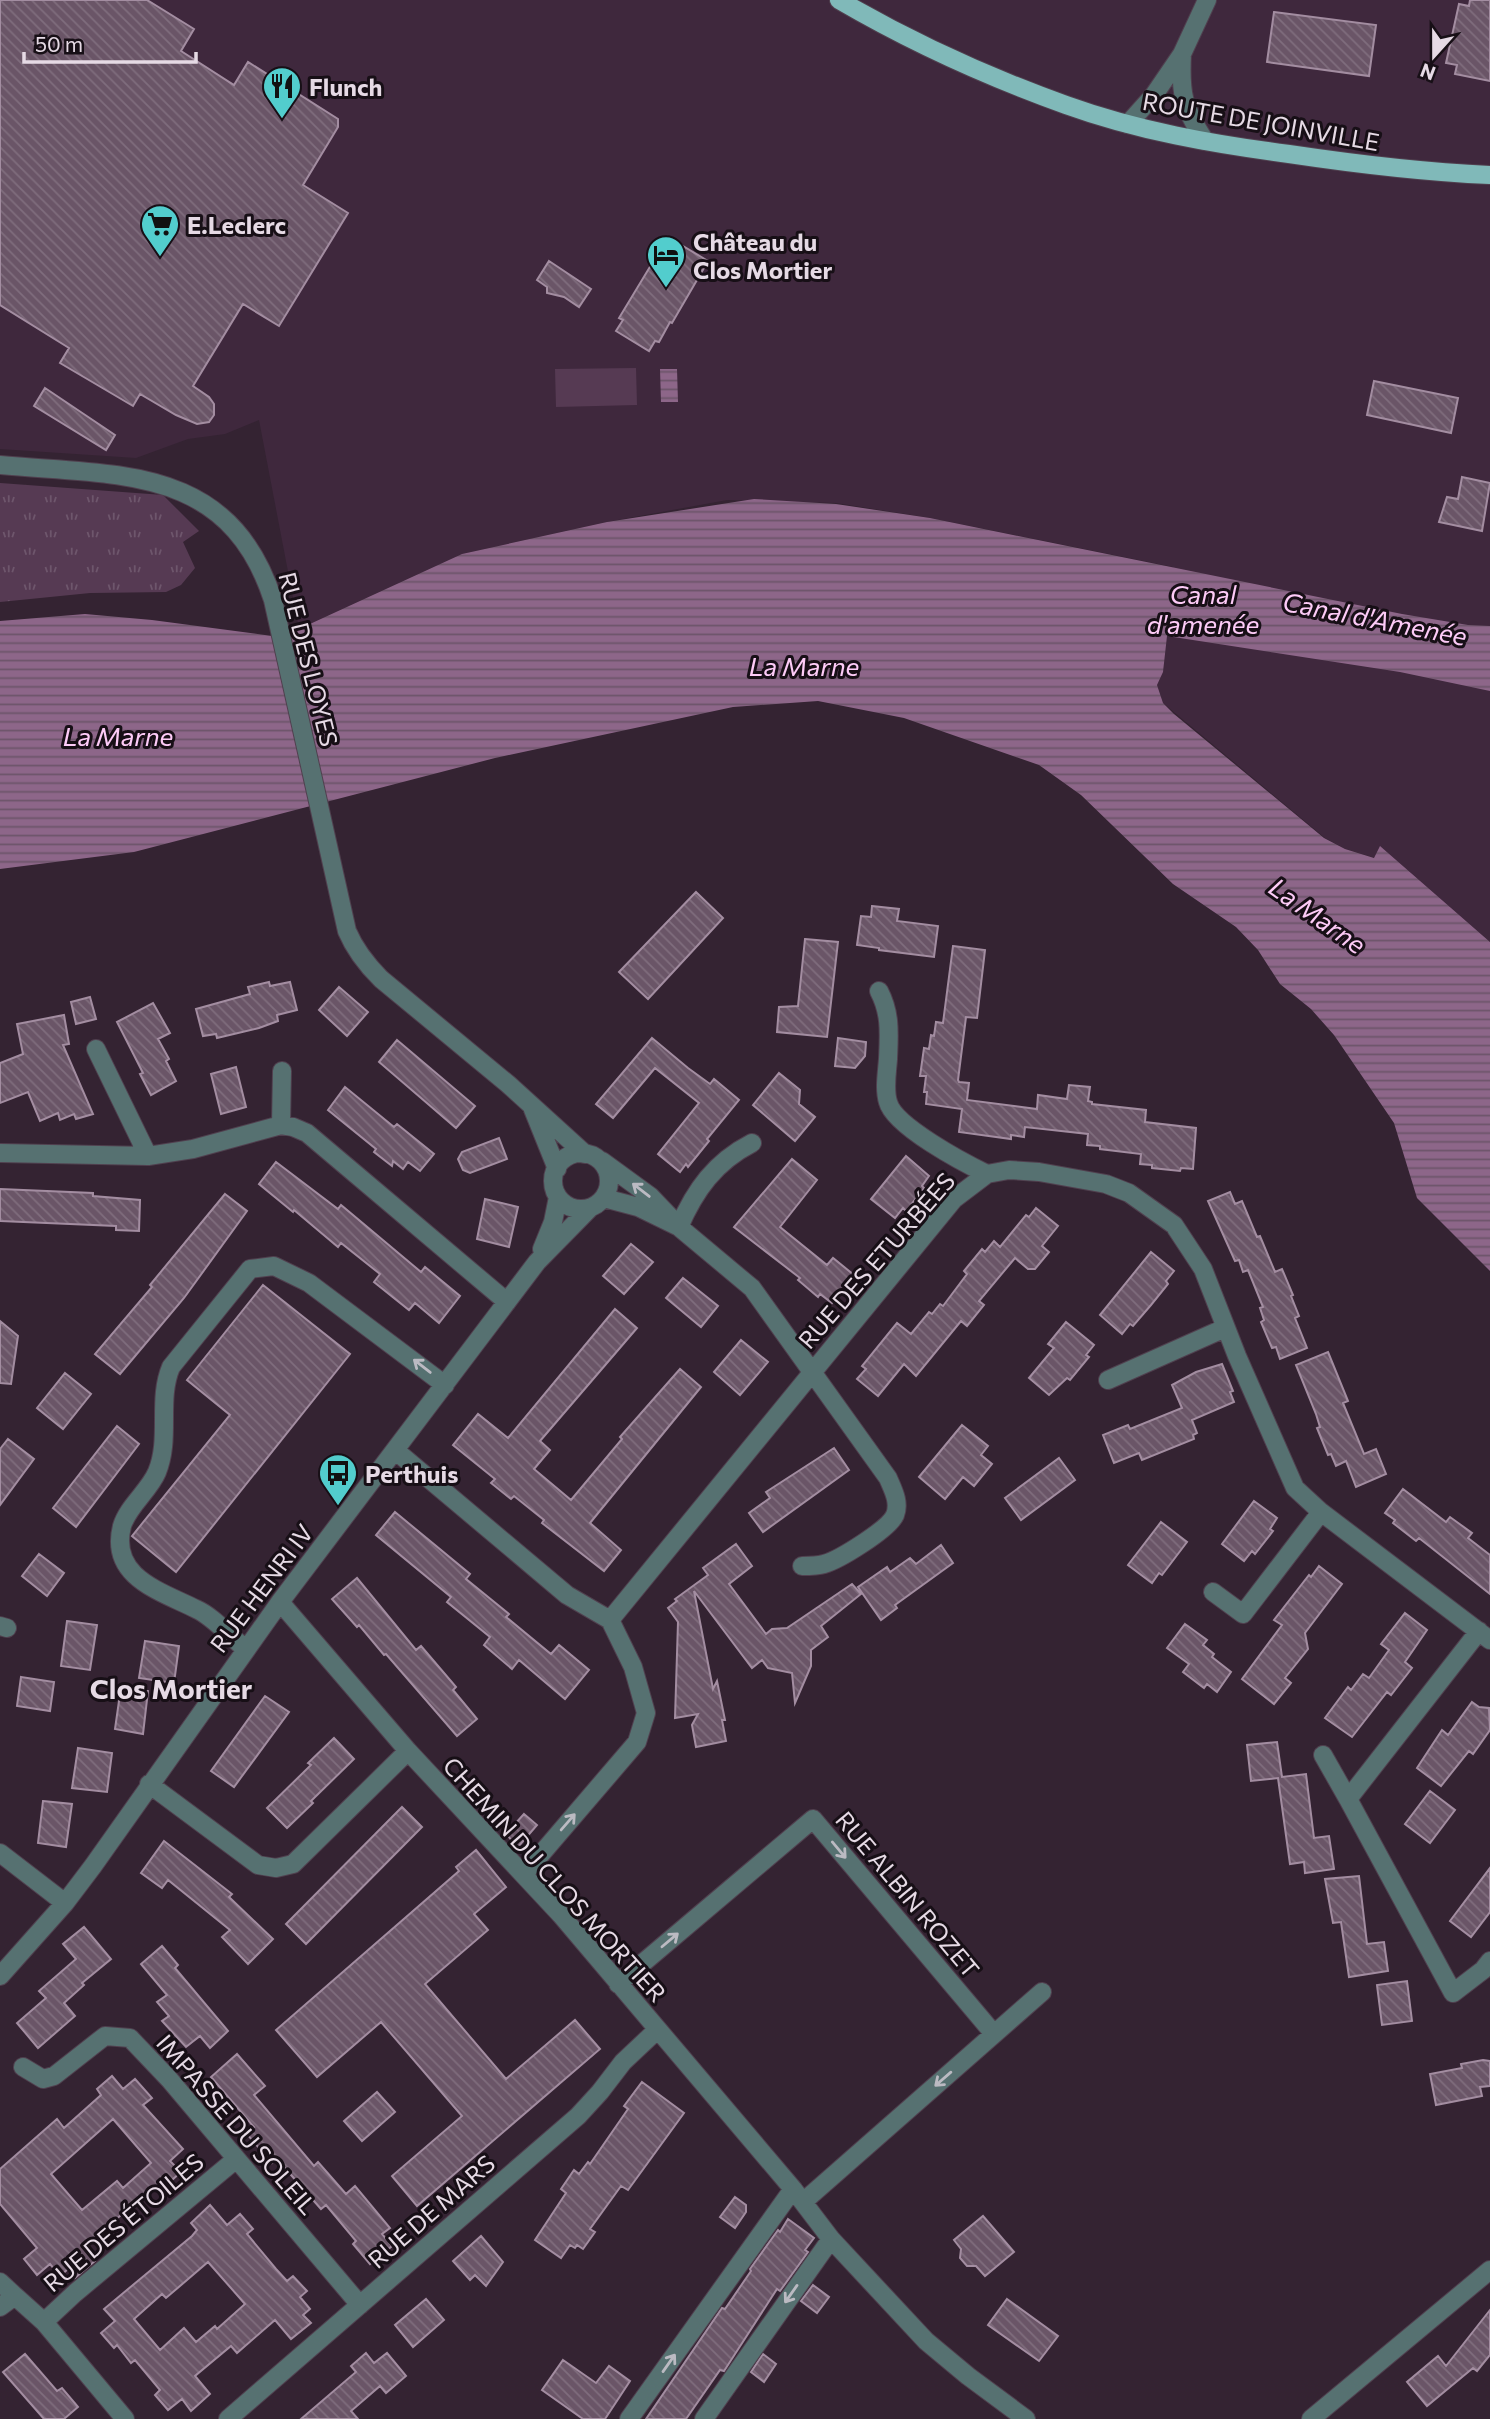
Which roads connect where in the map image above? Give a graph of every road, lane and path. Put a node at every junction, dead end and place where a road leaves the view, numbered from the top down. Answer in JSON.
{"nodes":[{"id":1,"x":839,"y":0,"type":"edge"},
{"id":2,"x":1207,"y":0,"type":"edge"},
{"id":3,"x":1182,"y":54,"type":"junction"},
{"id":4,"x":1128,"y":124,"type":"junction"},
{"id":5,"x":1205,"y":141,"type":"junction"},
{"id":6,"x":1490,"y":175,"type":"edge"},
{"id":7,"x":0,"y":465,"type":"edge"},
{"id":8,"x":879,"y":991,"type":"dead end"},
{"id":9,"x":96,"y":1049,"type":"dead end"},
{"id":10,"x":282,"y":1071,"type":"dead end"},
{"id":11,"x":531,"y":1105,"type":"junction"},
{"id":12,"x":281,"y":1125,"type":"junction"},
{"id":13,"x":751,"y":1143,"type":"dead end"},
{"id":14,"x":0,"y":1153,"type":"edge"},
{"id":15,"x":148,"y":1156,"type":"junction"},
{"id":16,"x":592,"y":1156,"type":"junction"},
{"id":17,"x":557,"y":1169,"type":"junction"},
{"id":18,"x":987,"y":1174,"type":"junction"},
{"id":19,"x":558,"y":1197,"type":"junction"},
{"id":20,"x":597,"y":1203,"type":"junction"},
{"id":21,"x":679,"y":1227,"type":"junction"},
{"id":22,"x":537,"y":1262,"type":"junction"},
{"id":23,"x":507,"y":1302,"type":"junction"},
{"id":24,"x":1225,"y":1328,"type":"junction"},
{"id":25,"x":813,"y":1371,"type":"junction"},
{"id":26,"x":1108,"y":1380,"type":"dead end"},
{"id":27,"x":445,"y":1384,"type":"junction"},
{"id":28,"x":396,"y":1451,"type":"junction"},
{"id":29,"x":1321,"y":1512,"type":"junction"},
{"id":30,"x":802,"y":1566,"type":"dead end"},
{"id":31,"x":1213,"y":1592,"type":"dead end"},
{"id":32,"x":280,"y":1602,"type":"junction"},
{"id":33,"x":610,"y":1620,"type":"junction"},
{"id":34,"x":1485,"y":1636,"type":"edge"},
{"id":35,"x":246,"y":1649,"type":"junction"},
{"id":36,"x":408,"y":1751,"type":"junction"},
{"id":37,"x":1323,"y":1755,"type":"dead end"},
{"id":38,"x":149,"y":1784,"type":"junction"},
{"id":39,"x":1348,"y":1798,"type":"junction"},
{"id":40,"x":0,"y":1853,"type":"edge"},
{"id":41,"x":524,"y":1874,"type":"junction"},
{"id":42,"x":65,"y":1903,"type":"junction"},
{"id":43,"x":1490,"y":1961,"type":"edge"},
{"id":44,"x":0,"y":1976,"type":"edge"},
{"id":45,"x":618,"y":1984,"type":"junction"},
{"id":46,"x":1042,"y":1992,"type":"dead end"},
{"id":47,"x":657,"y":2031,"type":"junction"},
{"id":48,"x":994,"y":2035,"type":"junction"},
{"id":49,"x":23,"y":2067,"type":"dead end"},
{"id":50,"x":235,"y":2160,"type":"junction"},
{"id":51,"x":798,"y":2196,"type":"junction"},
{"id":52,"x":831,"y":2239,"type":"junction"},
{"id":53,"x":1490,"y":2270,"type":"edge"},
{"id":54,"x":0,"y":2282,"type":"edge"},
{"id":55,"x":7,"y":2302,"type":"edge"},
{"id":56,"x":360,"y":2305,"type":"junction"},
{"id":57,"x":44,"y":2322,"type":"junction"},
{"id":58,"x":125,"y":2419,"type":"edge"},
{"id":59,"x":228,"y":2419,"type":"edge"},
{"id":60,"x":629,"y":2419,"type":"edge"},
{"id":61,"x":705,"y":2419,"type":"edge"},
{"id":62,"x":1026,"y":2419,"type":"edge"},
{"id":63,"x":1311,"y":2419,"type":"edge"}],
"edges":[{"from":1,"to":4,"type":"main road","name":"ROUTE DE JOINVILLE"},
{"from":2,"to":3,"type":"street"},
{"from":3,"to":4,"type":"street"},
{"from":3,"to":5,"type":"street"},
{"from":4,"to":5,"type":"main road","name":"ROUTE DE JOINVILLE"},
{"from":5,"to":6,"type":"main road","name":"ROUTE DE JOINVILLE"},
{"from":7,"to":11,"type":"street","name":"RUE DES LOYES"},
{"from":8,"to":18,"type":"street"},
{"from":9,"to":15,"type":"street"},
{"from":10,"to":12,"type":"street"},
{"from":11,"to":16,"type":"street","name":"RUE DES LOYES"},
{"from":11,"to":17,"type":"street"},
{"from":12,"to":15,"type":"street"},
{"from":12,"to":23,"type":"street"},
{"from":13,"to":21,"type":"street"},
{"from":14,"to":15,"type":"street"},
{"from":16,"to":17,"type":"street"},
{"from":16,"to":20,"type":"street"},
{"from":21,"to":16,"type":"street","name":"RUE DES LOYES","one_way":true},
{"from":17,"to":19,"type":"street"},
{"from":18,"to":24,"type":"street","name":"RUE DES ETURBÉES"},
{"from":18,"to":25,"type":"street","name":"RUE DES ETURBÉES"},
{"from":19,"to":20,"type":"street"},
{"from":19,"to":22,"type":"street","name":"RUE HENRI IV"},
{"from":20,"to":21,"type":"street"},
{"from":20,"to":22,"type":"street","name":"RUE HENRI IV"},
{"from":21,"to":25,"type":"street"},
{"from":22,"to":23,"type":"street","name":"RUE HENRI IV"},
{"from":23,"to":27,"type":"street","name":"RUE HENRI IV"},
{"from":24,"to":26,"type":"street"},
{"from":24,"to":29,"type":"street","name":"RUE DES ETURBÉES"},
{"from":25,"to":30,"type":"street"},
{"from":25,"to":33,"type":"street","name":"RUE DES ETURBÉES"},
{"from":27,"to":28,"type":"street","name":"RUE HENRI IV"},
{"from":27,"to":35,"type":"street","one_way":true},
{"from":28,"to":32,"type":"street","name":"RUE HENRI IV"},
{"from":28,"to":33,"type":"street"},
{"from":29,"to":31,"type":"street"},
{"from":29,"to":34,"type":"street","name":"RUE DES ETURBÉES"},
{"from":32,"to":35,"type":"street","name":"RUE HENRI IV"},
{"from":32,"to":36,"type":"street","name":"CHEMIN DU CLOS MORTIER"},
{"from":41,"to":33,"type":"street","one_way":true},
{"from":34,"to":39,"type":"street"},
{"from":35,"to":38,"type":"street","name":"RUE HENRI IV"},
{"from":36,"to":38,"type":"street"},
{"from":36,"to":41,"type":"street","name":"CHEMIN DU CLOS MORTIER"},
{"from":37,"to":39,"type":"street"},
{"from":38,"to":42,"type":"street","name":"RUE HENRI IV"},
{"from":39,"to":43,"type":"street"},
{"from":40,"to":42,"type":"street"},
{"from":41,"to":45,"type":"street","name":"CHEMIN DU CLOS MORTIER"},
{"from":42,"to":44,"type":"street","name":"RUE HENRI IV"},
{"from":45,"to":47,"type":"street","name":"CHEMIN DU CLOS MORTIER"},
{"from":45,"to":48,"type":"street","name":"RUE ALBIN ROZET","one_way":true},
{"from":46,"to":48,"type":"street"},
{"from":47,"to":51,"type":"street","name":"CHEMIN DU CLOS MORTIER"},
{"from":47,"to":56,"type":"street","name":"RUE DE MARS"},
{"from":48,"to":51,"type":"street","one_way":true},
{"from":49,"to":50,"type":"street","name":"IMPASSE DU SOLEIL"},
{"from":50,"to":56,"type":"street","name":"IMPASSE DU SOLEIL"},
{"from":50,"to":57,"type":"street","name":"RUE DES ÉTOILES"},
{"from":51,"to":52,"type":"street","name":"CHEMIN DU CLOS MORTIER"},
{"from":60,"to":51,"type":"street","one_way":true},
{"from":52,"to":61,"type":"street","one_way":true},
{"from":52,"to":62,"type":"street","name":"CHEMIN DU CLOS MORTIER"},
{"from":53,"to":63,"type":"street"},
{"from":54,"to":55,"type":"street"},
{"from":55,"to":57,"type":"street"},
{"from":56,"to":59,"type":"street","name":"RUE DE MARS"},
{"from":57,"to":58,"type":"street"}]}
